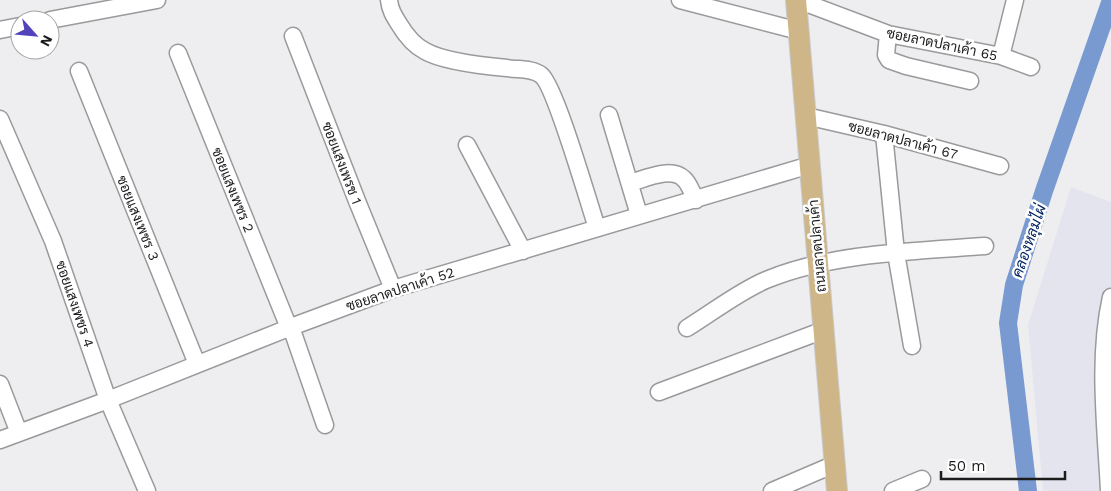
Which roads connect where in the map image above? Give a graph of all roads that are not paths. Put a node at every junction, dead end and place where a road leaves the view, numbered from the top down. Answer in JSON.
{"nodes":[{"id":1,"x":157,"y":0,"type":"edge"},
{"id":2,"x":389,"y":0,"type":"edge"},
{"id":3,"x":680,"y":0,"type":"edge"},
{"id":4,"x":797,"y":0,"type":"edge"},
{"id":5,"x":1015,"y":0,"type":"edge"},
{"id":6,"x":60,"y":18,"type":"edge"},
{"id":7,"x":799,"y":31,"type":"junction"},
{"id":8,"x":888,"y":34,"type":"junction"},
{"id":9,"x":293,"y":36,"type":"dead end"},
{"id":10,"x":178,"y":53,"type":"dead end"},
{"id":11,"x":1001,"y":56,"type":"junction"},
{"id":12,"x":1031,"y":67,"type":"dead end"},
{"id":13,"x":79,"y":71,"type":"dead end"},
{"id":14,"x":970,"y":81,"type":"dead end"},
{"id":15,"x":609,"y":115,"type":"dead end"},
{"id":16,"x":806,"y":116,"type":"junction"},
{"id":17,"x":0,"y":119,"type":"edge"},
{"id":18,"x":884,"y":134,"type":"junction"},
{"id":19,"x":467,"y":144,"type":"dead end"},
{"id":20,"x":810,"y":165,"type":"junction"},
{"id":21,"x":1000,"y":166,"type":"dead end"},
{"id":22,"x":630,"y":183,"type":"junction"},
{"id":23,"x":696,"y":200,"type":"junction"},
{"id":24,"x":639,"y":215,"type":"junction"},
{"id":25,"x":597,"y":228,"type":"junction"},
{"id":26,"x":985,"y":246,"type":"dead end"},
{"id":27,"x":523,"y":251,"type":"junction"},
{"id":28,"x":896,"y":253,"type":"junction"},
{"id":29,"x":818,"y":264,"type":"junction"},
{"id":30,"x":393,"y":289,"type":"junction"},
{"id":31,"x":1111,"y":297,"type":"edge"},
{"id":32,"x":290,"y":327,"type":"junction"},
{"id":33,"x":687,"y":328,"type":"dead end"},
{"id":34,"x":824,"y":330,"type":"junction"},
{"id":35,"x":912,"y":346,"type":"dead end"},
{"id":36,"x":197,"y":364,"type":"junction"},
{"id":37,"x":0,"y":384,"type":"edge"},
{"id":38,"x":659,"y":392,"type":"dead end"},
{"id":39,"x":108,"y":400,"type":"junction"},
{"id":40,"x":326,"y":424,"type":"dead end"},
{"id":41,"x":20,"y":433,"type":"junction"},
{"id":42,"x":0,"y":440,"type":"edge"},
{"id":43,"x":835,"y":464,"type":"junction"},
{"id":44,"x":922,"y":479,"type":"dead end"},
{"id":45,"x":147,"y":491,"type":"edge"},
{"id":46,"x":772,"y":491,"type":"edge"},
{"id":47,"x":837,"y":491,"type":"edge"},
{"id":48,"x":893,"y":491,"type":"edge"},
{"id":49,"x":1109,"y":491,"type":"edge"}],
"edges":[{"from":1,"to":6,"type":"street"},
{"from":2,"to":25,"type":"street"},
{"from":3,"to":7,"type":"street"},
{"from":4,"to":7,"type":"main road","name":"ถนนลาดปลาเค้า"},
{"from":4,"to":8,"type":"street","name":"ซอยลาดปลาเค้า 65"},
{"from":5,"to":11,"type":"street"},
{"from":7,"to":16,"type":"main road","name":"ถนนลาดปลาเค้า"},
{"from":8,"to":11,"type":"street","name":"ซอยลาดปลาเค้า 65"},
{"from":8,"to":14,"type":"street"},
{"from":9,"to":30,"type":"street","name":"ซอยแสงเพรช 1"},
{"from":10,"to":32,"type":"street","name":"ซอยแสงเพชร 2"},
{"from":11,"to":12,"type":"street","name":"ซอยลาดปลาเค้า 65"},
{"from":13,"to":36,"type":"street","name":"ซอยแสงเพชร 3"},
{"from":15,"to":22,"type":"street"},
{"from":16,"to":18,"type":"street","name":"ซอยลาดปลาเค้า 67"},
{"from":16,"to":20,"type":"main road","name":"ถนนลาดปลาเค้า"},
{"from":17,"to":39,"type":"street","name":"ซอยแสงเพชร 4"},
{"from":18,"to":21,"type":"street","name":"ซอยลาดปลาเค้า 67"},
{"from":18,"to":28,"type":"street"},
{"from":19,"to":27,"type":"street"},
{"from":20,"to":23,"type":"street","name":"ซอยลาดปลาเค้า 52"},
{"from":20,"to":29,"type":"main road","name":"ถนนลาดปลาเค้า"},
{"from":22,"to":23,"type":"street"},
{"from":22,"to":24,"type":"street"},
{"from":23,"to":24,"type":"street","name":"ซอยลาดปลาเค้า 52"},
{"from":24,"to":25,"type":"street","name":"ซอยลาดปลาเค้า 52"},
{"from":25,"to":27,"type":"street","name":"ซอยลาดปลาเค้า 52"},
{"from":26,"to":28,"type":"street"},
{"from":27,"to":30,"type":"street","name":"ซอยลาดปลาเค้า 52"},
{"from":28,"to":29,"type":"street"},
{"from":28,"to":35,"type":"street"},
{"from":29,"to":33,"type":"street"},
{"from":29,"to":34,"type":"main road","name":"ถนนลาดปลาเค้า"},
{"from":30,"to":32,"type":"street","name":"ซอยลาดปลาเค้า 52"},
{"from":31,"to":49,"type":"street"},
{"from":32,"to":36,"type":"street","name":"ซอยลาดปลาเค้า 52"},
{"from":32,"to":40,"type":"street","name":"ซอยแสงเพชร 2"},
{"from":34,"to":38,"type":"street"},
{"from":34,"to":43,"type":"main road","name":"ถนนลาดปลาเค้า"},
{"from":36,"to":39,"type":"street","name":"ซอยลาดปลาเค้า 52"},
{"from":37,"to":41,"type":"street"},
{"from":39,"to":41,"type":"street","name":"ซอยลาดปลาเค้า 52"},
{"from":39,"to":45,"type":"street","name":"ซอยแสงเพชร 4"},
{"from":41,"to":42,"type":"street","name":"ซอยลาดปลาเค้า 52"},
{"from":43,"to":46,"type":"street"},
{"from":43,"to":47,"type":"main road","name":"ถนนลาดปลาเค้า"},
{"from":44,"to":48,"type":"street"}]}
